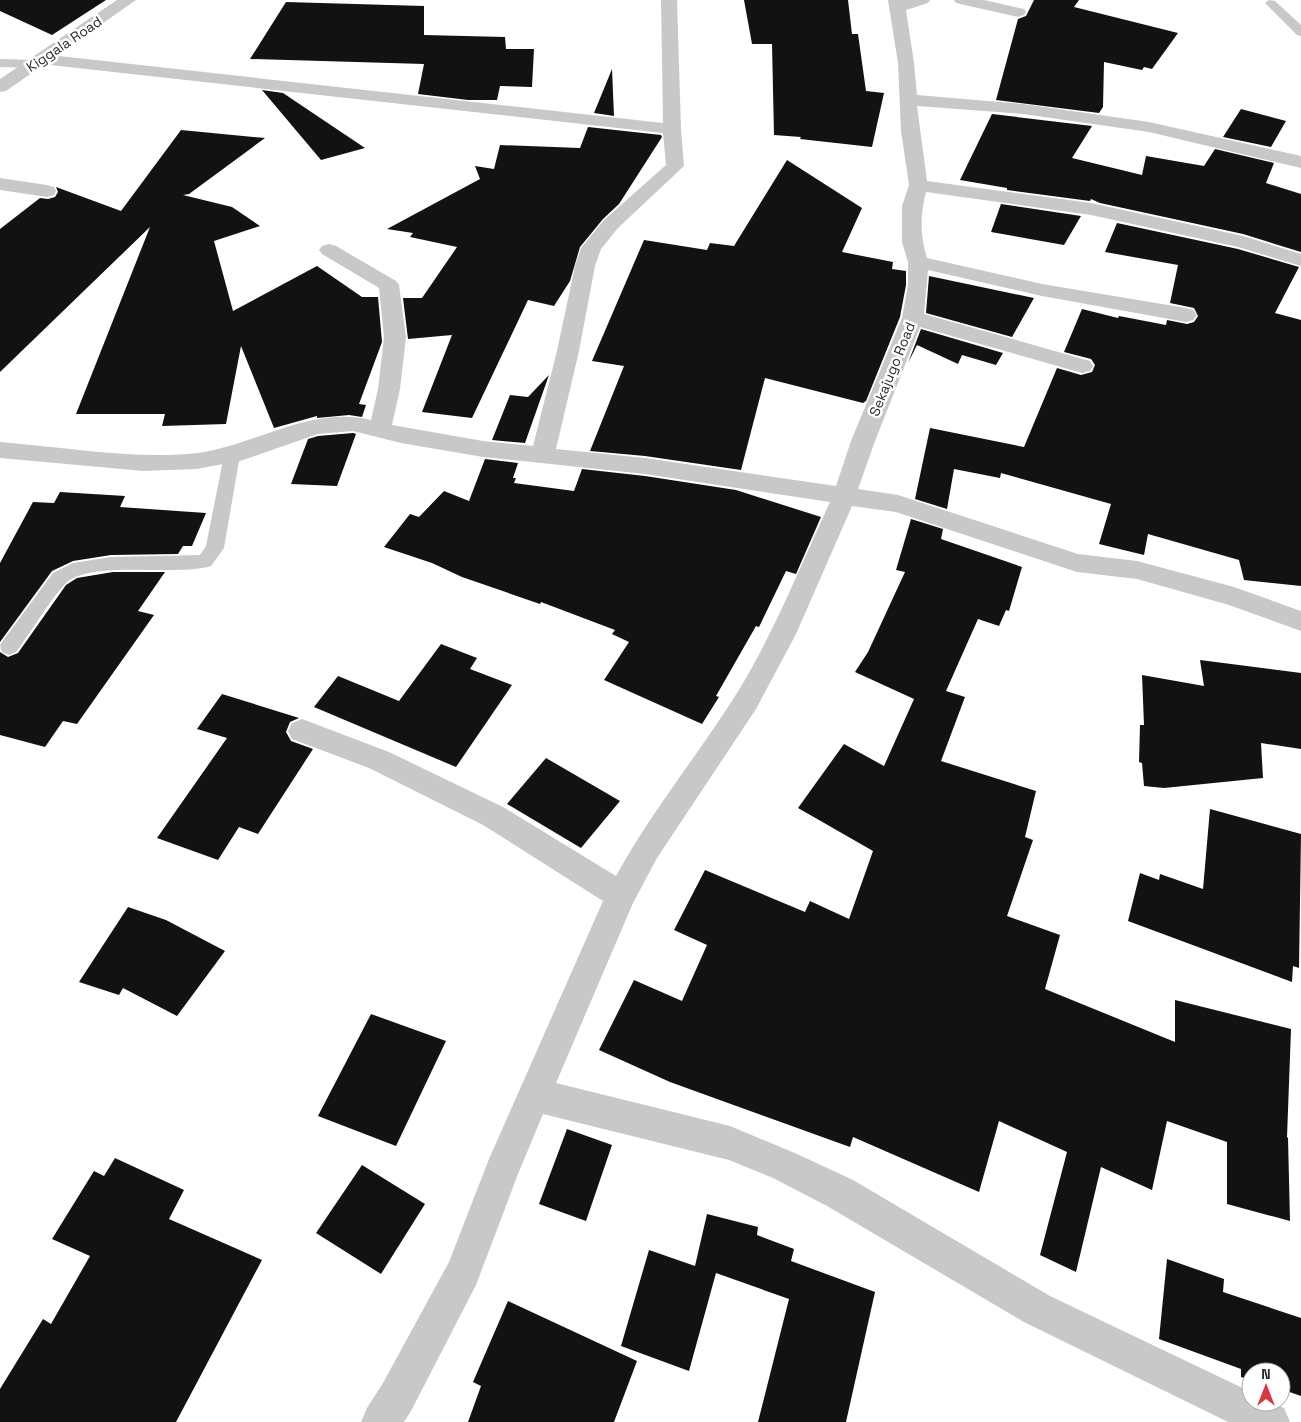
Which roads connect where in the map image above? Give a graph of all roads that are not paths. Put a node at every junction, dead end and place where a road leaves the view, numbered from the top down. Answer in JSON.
{"nodes":[{"id":1,"x":128,"y":0,"type":"edge"},
{"id":2,"x":670,"y":0,"type":"edge"},
{"id":3,"x":922,"y":0,"type":"edge"},
{"id":4,"x":962,"y":0,"type":"edge"},
{"id":5,"x":896,"y":3,"type":"edge"},
{"id":6,"x":1271,"y":3,"type":"dead end"},
{"id":7,"x":1018,"y":12,"type":"dead end"},
{"id":8,"x":1301,"y":32,"type":"edge"},
{"id":9,"x":38,"y":62,"type":"junction"},
{"id":10,"x":0,"y":63,"type":"edge"},
{"id":11,"x":0,"y":87,"type":"edge"},
{"id":12,"x":908,"y":100,"type":"junction"},
{"id":13,"x":672,"y":129,"type":"junction"},
{"id":14,"x":1301,"y":162,"type":"edge"},
{"id":15,"x":0,"y":184,"type":"edge"},
{"id":16,"x":918,"y":185,"type":"junction"},
{"id":17,"x":47,"y":191,"type":"dead end"},
{"id":18,"x":329,"y":250,"type":"dead end"},
{"id":19,"x":1301,"y":260,"type":"edge"},
{"id":20,"x":918,"y":262,"type":"junction"},
{"id":21,"x":1186,"y":315,"type":"dead end"},
{"id":22,"x":913,"y":318,"type":"junction"},
{"id":23,"x":1082,"y":366,"type":"dead end"},
{"id":24,"x":380,"y":429,"type":"junction"},
{"id":25,"x":0,"y":450,"type":"edge"},
{"id":26,"x":543,"y":454,"type":"junction"},
{"id":27,"x":232,"y":455,"type":"junction"},
{"id":28,"x":844,"y":497,"type":"junction"},
{"id":29,"x":1301,"y":621,"type":"edge"},
{"id":30,"x":9,"y":647,"type":"dead end"},
{"id":31,"x":302,"y":731,"type":"dead end"},
{"id":32,"x":621,"y":896,"type":"junction"},
{"id":33,"x":534,"y":1095,"type":"junction"},
{"id":34,"x":381,"y":1422,"type":"edge"},
{"id":35,"x":1270,"y":1422,"type":"edge"}],
"edges":[{"from":1,"to":9,"type":"street","name":"Kiggala Road"},
{"from":2,"to":13,"type":"street"},
{"from":3,"to":5,"type":"street"},
{"from":4,"to":7,"type":"street"},
{"from":5,"to":12,"type":"street","name":"Sekajugo Road"},
{"from":6,"to":8,"type":"lane"},
{"from":9,"to":10,"type":"lane"},
{"from":9,"to":11,"type":"street","name":"Kiggala Road"},
{"from":9,"to":13,"type":"street"},
{"from":12,"to":14,"type":"street"},
{"from":12,"to":16,"type":"street","name":"Sekajugo Road"},
{"from":13,"to":26,"type":"street"},
{"from":15,"to":17,"type":"street"},
{"from":16,"to":19,"type":"street"},
{"from":16,"to":20,"type":"street","name":"Sekajugo Road"},
{"from":18,"to":24,"type":"street"},
{"from":20,"to":21,"type":"street"},
{"from":20,"to":22,"type":"street","name":"Sekajugo Road"},
{"from":22,"to":23,"type":"street"},
{"from":22,"to":28,"type":"street","name":"Sekajugo Road"},
{"from":24,"to":26,"type":"street"},
{"from":24,"to":27,"type":"street"},
{"from":25,"to":27,"type":"street"},
{"from":26,"to":28,"type":"street"},
{"from":27,"to":30,"type":"lane"},
{"from":28,"to":29,"type":"street"},
{"from":28,"to":32,"type":"street","name":"Sekajugo Road"},
{"from":31,"to":32,"type":"street"},
{"from":32,"to":33,"type":"street","name":"Sekajugo Road"},
{"from":33,"to":34,"type":"street","name":"Sekajugo Road"},
{"from":33,"to":35,"type":"street"}]}
